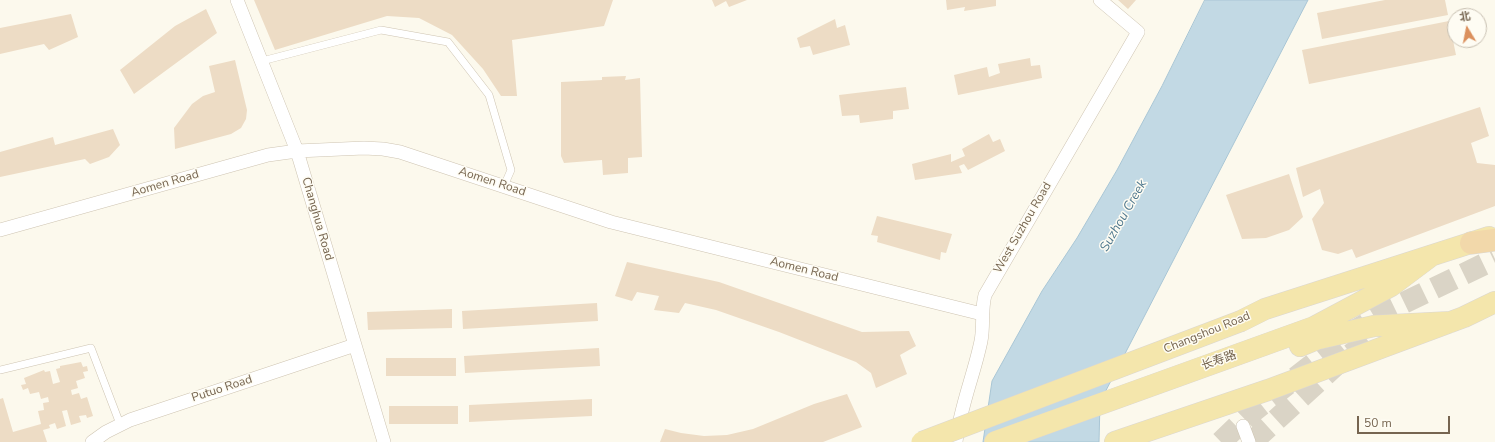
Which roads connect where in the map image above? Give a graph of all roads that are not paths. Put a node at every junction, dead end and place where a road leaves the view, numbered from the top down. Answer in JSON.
{"nodes":[{"id":1,"x":237,"y":0,"type":"edge"},
{"id":2,"x":1100,"y":0,"type":"edge"},
{"id":3,"x":262,"y":61,"type":"junction"},
{"id":4,"x":297,"y":151,"type":"junction"},
{"id":5,"x":504,"y":186,"type":"junction"},
{"id":6,"x":0,"y":230,"type":"edge"},
{"id":7,"x":1495,"y":235,"type":"edge"},
{"id":8,"x":1495,"y":240,"type":"edge"},
{"id":9,"x":1471,"y":243,"type":"junction"},
{"id":10,"x":1431,"y":256,"type":"junction"},
{"id":11,"x":1495,"y":302,"type":"edge"},
{"id":12,"x":982,"y":314,"type":"junction"},
{"id":13,"x":1451,"y":322,"type":"junction"},
{"id":14,"x":1316,"y":333,"type":"junction"},
{"id":15,"x":355,"y":345,"type":"junction"},
{"id":16,"x":0,"y":370,"type":"edge"},
{"id":17,"x":120,"y":424,"type":"junction"},
{"id":18,"x":1243,"y":426,"type":"dead end"},
{"id":19,"x":92,"y":442,"type":"edge"},
{"id":20,"x":384,"y":442,"type":"edge"},
{"id":21,"x":922,"y":442,"type":"edge"},
{"id":22,"x":956,"y":442,"type":"edge"},
{"id":23,"x":995,"y":442,"type":"edge"},
{"id":24,"x":1038,"y":442,"type":"edge"},
{"id":25,"x":1115,"y":442,"type":"edge"},
{"id":26,"x":1249,"y":442,"type":"edge"}],
"edges":[{"from":1,"to":3,"type":"street","name":"Changhua Road"},
{"from":2,"to":12,"type":"street","name":"West Suzhou Road"},
{"from":3,"to":4,"type":"street","name":"Changhua Road"},
{"from":3,"to":5,"type":"lane"},
{"from":4,"to":5,"type":"street","name":"Aomen Road"},
{"from":4,"to":6,"type":"street","name":"Aomen Road"},
{"from":4,"to":15,"type":"street","name":"Changhua Road"},
{"from":5,"to":12,"type":"street","name":"Aomen Road"},
{"from":7,"to":9,"type":"main road","name":"Changshou Road"},
{"from":8,"to":9,"type":"highway"},
{"from":9,"to":10,"type":"main road","name":"Changshou Road"},
{"from":10,"to":14,"type":"main road","name":"长寿路"},
{"from":10,"to":21,"type":"main road","name":"Changshou Road","bridge":true},
{"from":11,"to":13,"type":"main road"},
{"from":12,"to":22,"type":"street","name":"West Suzhou Road"},
{"from":13,"to":14,"type":"main road","name":"长寿路"},
{"from":13,"to":25,"type":"main road"},
{"from":14,"to":23,"type":"main road","name":"长寿路"},
{"from":14,"to":24,"type":"main road","name":"长寿路"},
{"from":15,"to":17,"type":"street","name":"Putuo Road"},
{"from":15,"to":20,"type":"street","name":"Changhua Road"},
{"from":16,"to":17,"type":"lane"},
{"from":17,"to":19,"type":"street","name":"Putuo Road"},
{"from":18,"to":26,"type":"street"}]}
